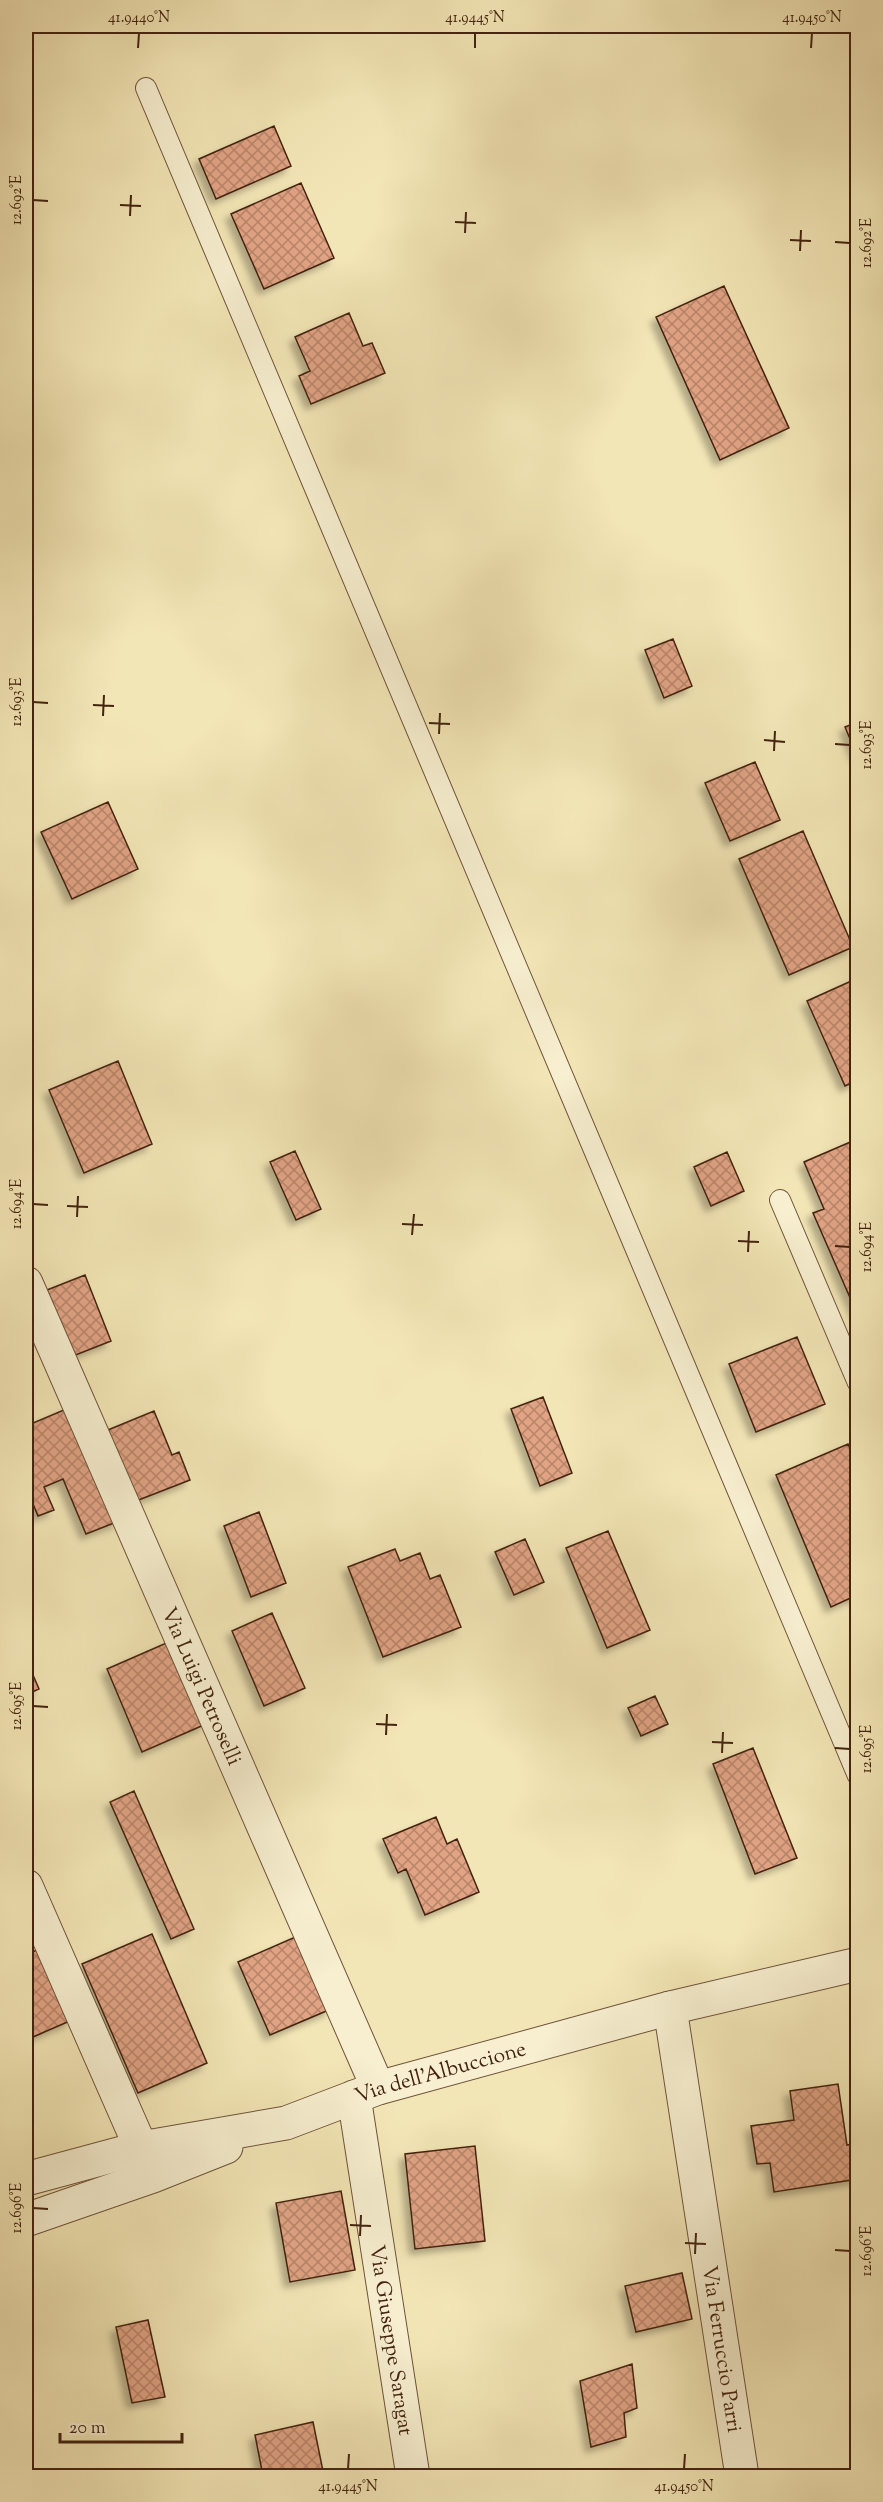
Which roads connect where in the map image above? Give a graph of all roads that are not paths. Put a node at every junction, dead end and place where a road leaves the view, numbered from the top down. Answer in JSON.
{"nodes":[{"id":1,"x":146,"y":88,"type":"dead end"},
{"id":2,"x":780,"y":1200,"type":"dead end"},
{"id":3,"x":26,"y":1283,"type":"edge"},
{"id":4,"x":858,"y":1383,"type":"edge"},
{"id":5,"x":858,"y":1776,"type":"edge"},
{"id":6,"x":26,"y":1886,"type":"edge"},
{"id":7,"x":858,"y":1964,"type":"edge"},
{"id":8,"x":670,"y":2008,"type":"junction"},
{"id":9,"x":366,"y":2092,"type":"junction"},
{"id":10,"x":286,"y":2123,"type":"junction"},
{"id":11,"x":141,"y":2148,"type":"junction"},
{"id":12,"x":26,"y":2179,"type":"edge"},
{"id":13,"x":26,"y":2220,"type":"edge"},
{"id":14,"x":413,"y":2476,"type":"edge"},
{"id":15,"x":742,"y":2476,"type":"edge"}],
"edges":[{"from":1,"to":5,"type":"lane"},
{"from":2,"to":4,"type":"lane"},
{"from":3,"to":9,"type":"street","name":"Via Luigi Petroselli"},
{"from":6,"to":11,"type":"street"},
{"from":7,"to":8,"type":"street","name":"Via dell'Albuccione"},
{"from":8,"to":9,"type":"street","name":"Via dell'Albuccione"},
{"from":8,"to":15,"type":"street","name":"Via Ferruccio Parri"},
{"from":9,"to":10,"type":"street","name":"Via dell'Albuccione"},
{"from":9,"to":14,"type":"street","name":"Via Giuseppe Saragat"},
{"from":10,"to":11,"type":"street","name":"Via dell'Albuccione"},
{"from":10,"to":13,"type":"street"},
{"from":11,"to":12,"type":"street","name":"Via dell'Albuccione"}]}
